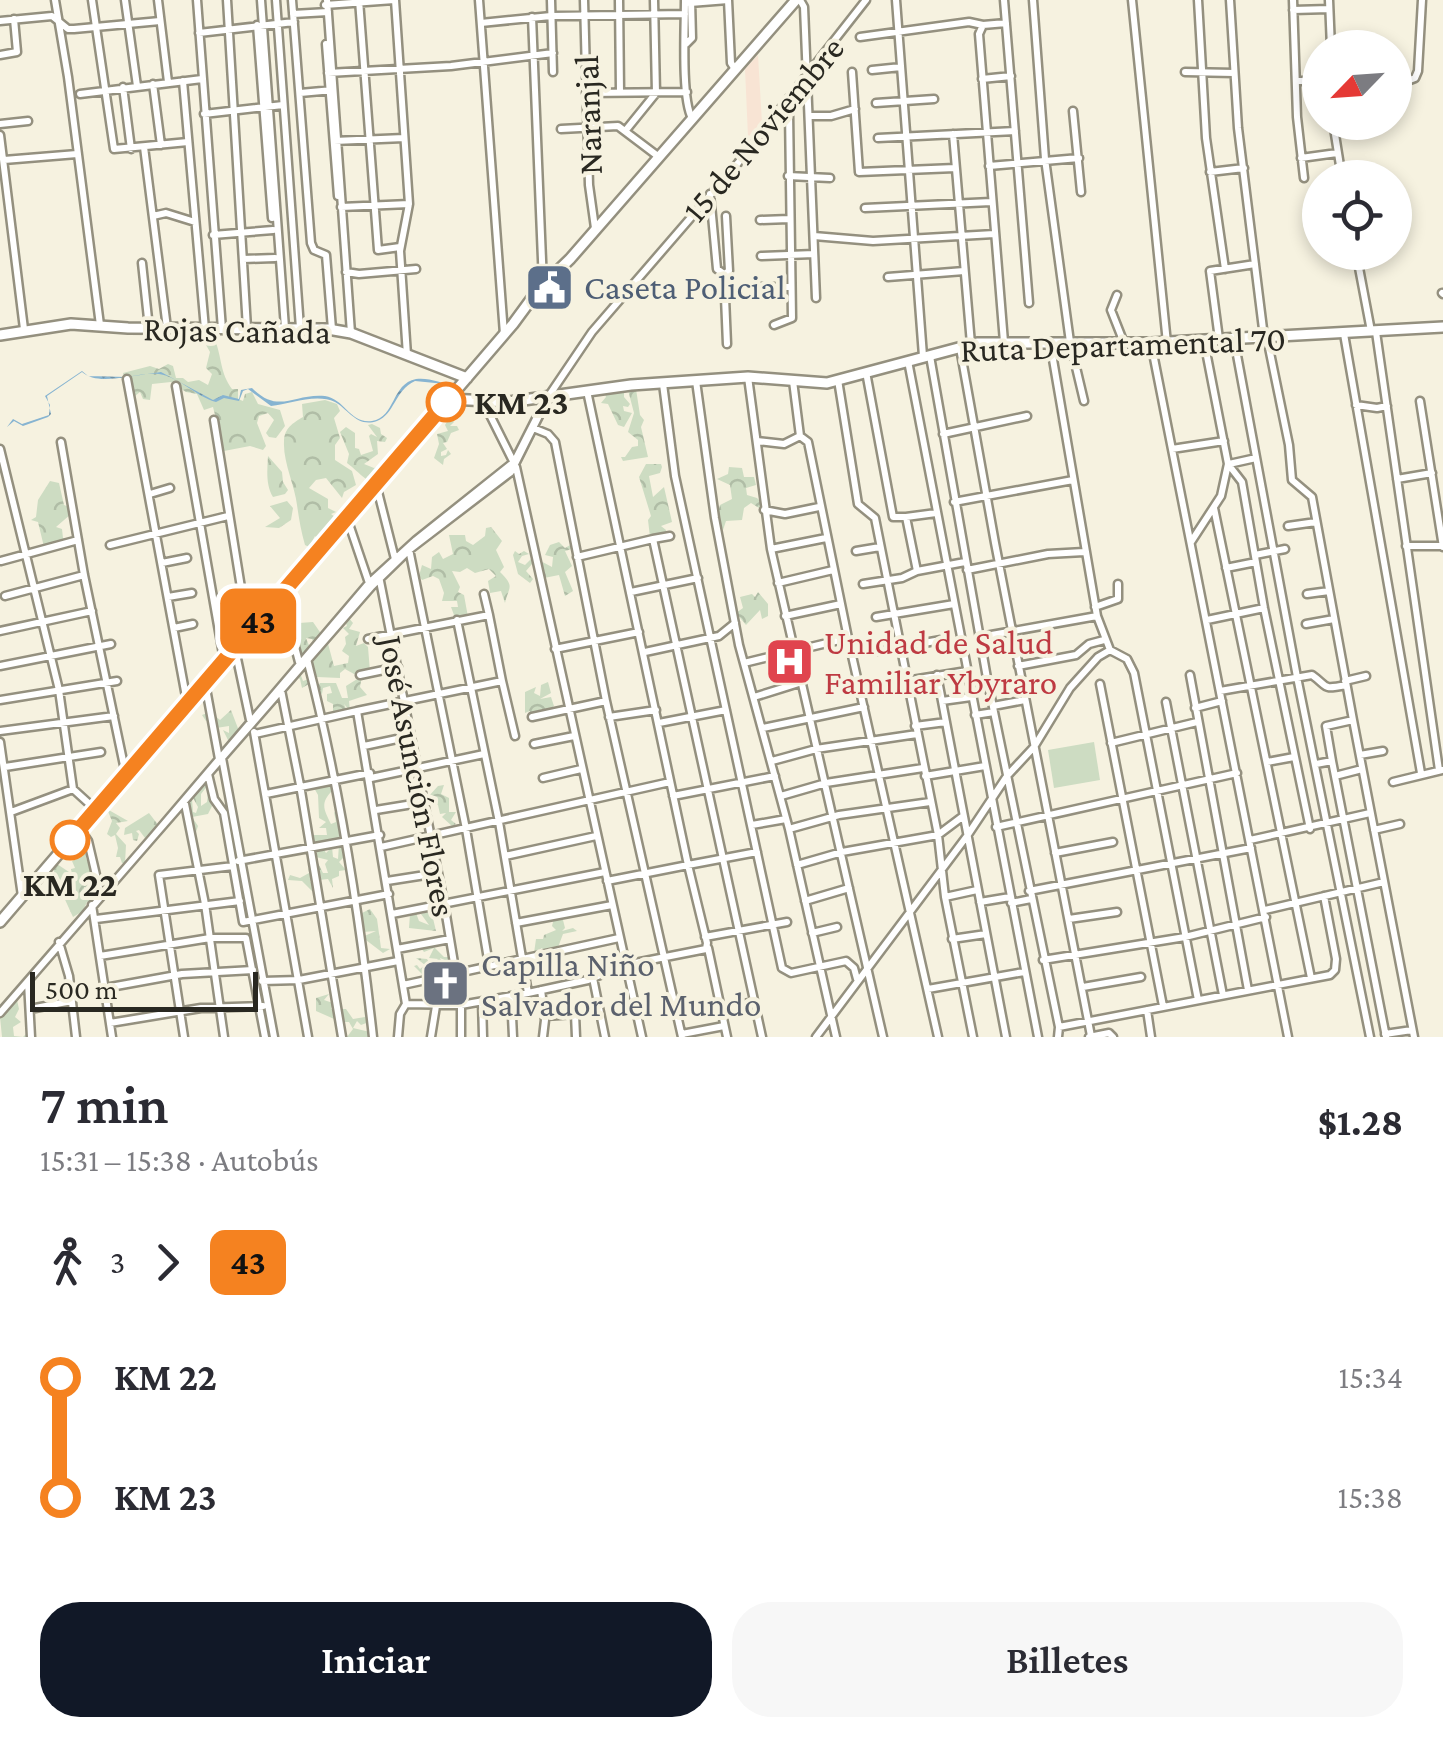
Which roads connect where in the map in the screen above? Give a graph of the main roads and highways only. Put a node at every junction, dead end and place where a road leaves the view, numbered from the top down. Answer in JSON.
{"nodes":[{"id":1,"x":798,"y":0,"type":"edge"},
{"id":2,"x":570,"y":259,"type":"junction"},
{"id":3,"x":513,"y":324,"type":"junction"},
{"id":4,"x":1443,"y":327,"type":"edge"},
{"id":5,"x":0,"y":335,"type":"edge"},
{"id":6,"x":467,"y":378,"type":"junction"},
{"id":7,"x":449,"y":399,"type":"junction"},
{"id":8,"x":0,"y":922,"type":"edge"}],
"edges":[{"from":1,"to":2,"type":"main road"},
{"from":2,"to":3,"type":"main road"},
{"from":2,"to":3,"type":"main road"},
{"from":3,"to":6,"type":"main road"},
{"from":4,"to":7,"type":"main road","name":"Ruta Departamental 70"},
{"from":5,"to":6,"type":"main road","name":"Rojas Cañada"},
{"from":6,"to":7,"type":"main road"},
{"from":7,"to":8,"type":"main road"}]}
